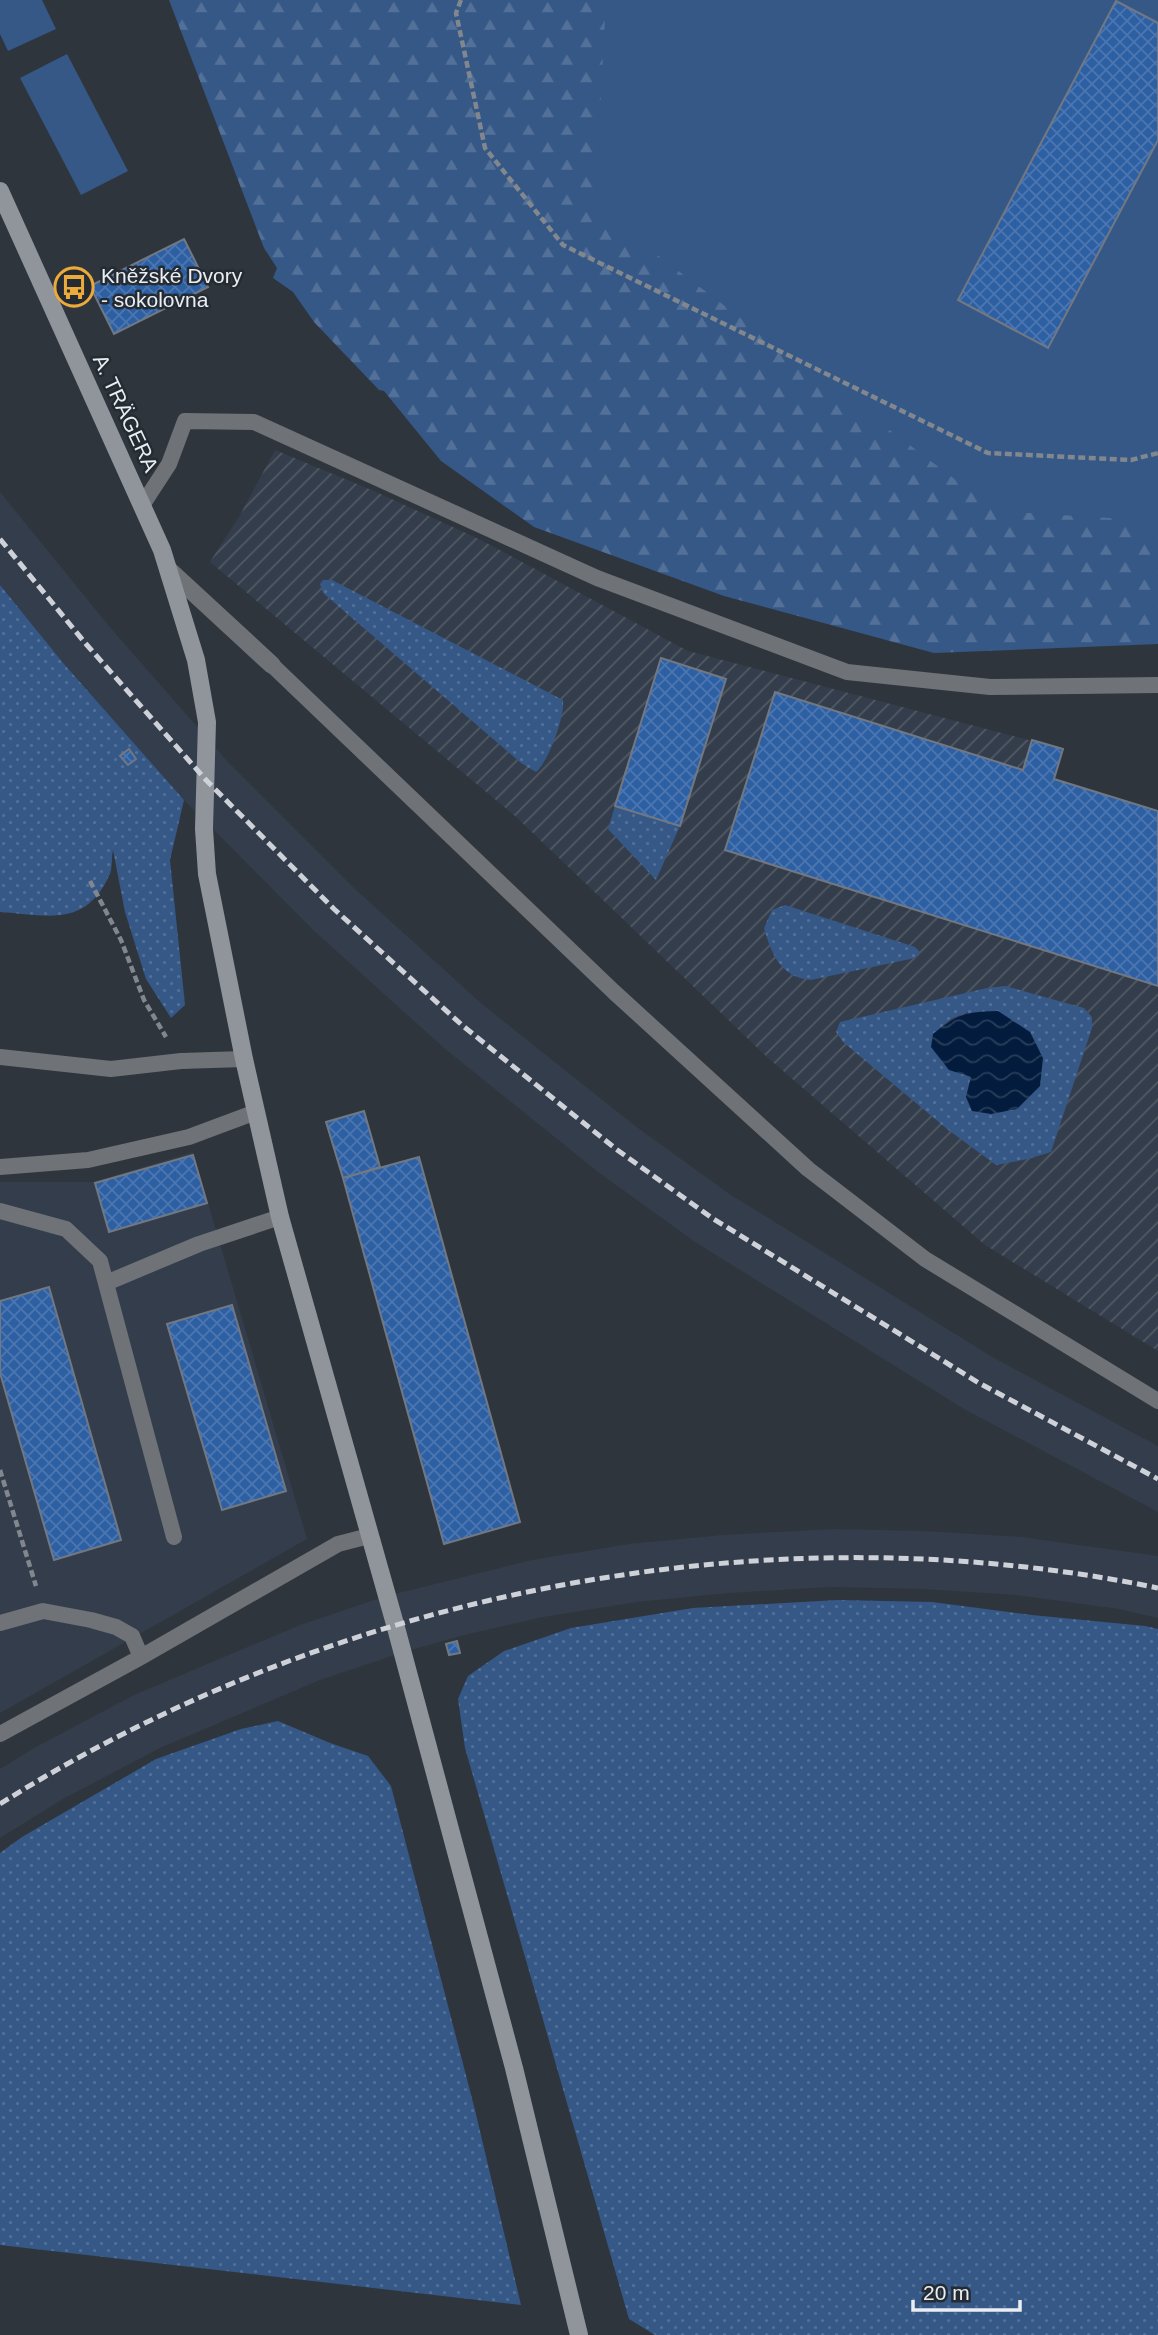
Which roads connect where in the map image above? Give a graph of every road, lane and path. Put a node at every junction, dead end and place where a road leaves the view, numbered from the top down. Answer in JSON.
{"nodes":[{"id":1,"x":461,"y":0,"type":"edge"},
{"id":2,"x":0,"y":191,"type":"edge"},
{"id":3,"x":1158,"y":453,"type":"edge"},
{"id":4,"x":143,"y":505,"type":"junction"},
{"id":5,"x":169,"y":570,"type":"junction"},
{"id":6,"x":272,"y":665,"type":"joint"},
{"id":7,"x":1158,"y":685,"type":"edge"},
{"id":8,"x":90,"y":881,"type":"dead end"},
{"id":9,"x":0,"y":1057,"type":"edge"},
{"id":10,"x":244,"y":1059,"type":"junction"},
{"id":11,"x":181,"y":1061,"type":"junction"},
{"id":12,"x":256,"y":1112,"type":"junction"},
{"id":13,"x":0,"y":1167,"type":"edge"},
{"id":14,"x":0,"y":1211,"type":"edge"},
{"id":15,"x":280,"y":1217,"type":"junction"},
{"id":16,"x":106,"y":1283,"type":"junction"},
{"id":17,"x":1158,"y":1401,"type":"edge"},
{"id":18,"x":0,"y":1470,"type":"edge"},
{"id":19,"x":369,"y":1536,"type":"junction"},
{"id":20,"x":174,"y":1537,"type":"dead end"},
{"id":21,"x":43,"y":1611,"type":"junction"},
{"id":22,"x":0,"y":1623,"type":"edge"},
{"id":23,"x":141,"y":1657,"type":"junction"},
{"id":24,"x":0,"y":1734,"type":"edge"},
{"id":25,"x":579,"y":2335,"type":"edge"}],
"edges":[{"from":1,"to":3,"type":"path"},
{"from":2,"to":4,"type":"street","name":"A. TRÄGERA"},
{"from":4,"to":5,"type":"street","name":"A. TRÄGERA"},
{"from":4,"to":7,"type":"lane"},
{"from":5,"to":6,"type":"street"},
{"from":5,"to":10,"type":"street","name":"A. TRÄGERA"},
{"from":6,"to":17,"type":"lane"},
{"from":8,"to":11,"type":"path"},
{"from":9,"to":11,"type":"lane"},
{"from":10,"to":11,"type":"lane"},
{"from":10,"to":12,"type":"street","name":"A. TRÄGERA"},
{"from":12,"to":13,"type":"lane"},
{"from":12,"to":15,"type":"street","name":"A. TRÄGERA"},
{"from":14,"to":16,"type":"lane"},
{"from":15,"to":16,"type":"lane"},
{"from":15,"to":19,"type":"street","name":"A. TRÄGERA"},
{"from":16,"to":20,"type":"lane"},
{"from":18,"to":21,"type":"path"},
{"from":19,"to":23,"type":"lane"},
{"from":19,"to":25,"type":"street","name":"A. TRÄGERA"},
{"from":21,"to":22,"type":"lane"},
{"from":21,"to":23,"type":"lane"},
{"from":23,"to":24,"type":"lane"}]}
